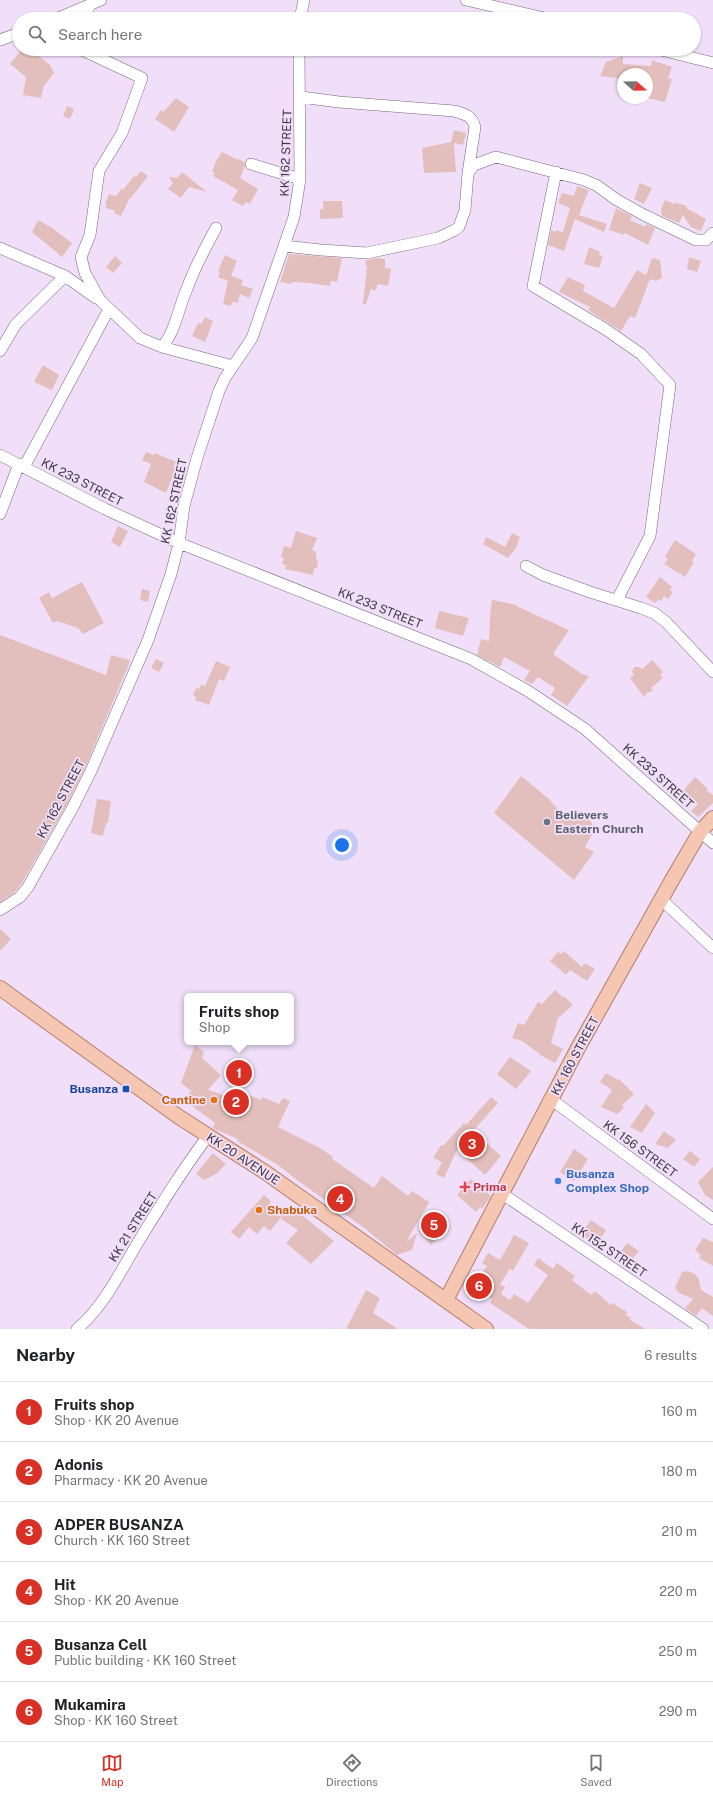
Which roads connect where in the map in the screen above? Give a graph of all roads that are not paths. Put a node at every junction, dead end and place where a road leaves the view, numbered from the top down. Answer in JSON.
{"nodes":[{"id":1,"x":101,"y":0,"type":"edge"},
{"id":2,"x":304,"y":0,"type":"edge"},
{"id":3,"x":466,"y":0,"type":"edge"},
{"id":4,"x":89,"y":5,"type":"junction"},
{"id":5,"x":72,"y":12,"type":"edge"},
{"id":6,"x":88,"y":12,"type":"edge"},
{"id":7,"x":301,"y":12,"type":"edge"},
{"id":8,"x":518,"y":12,"type":"edge"},
{"id":9,"x":12,"y":36,"type":"edge"},
{"id":10,"x":0,"y":40,"type":"edge"},
{"id":11,"x":95,"y":56,"type":"edge"},
{"id":12,"x":299,"y":56,"type":"edge"},
{"id":13,"x":686,"y":56,"type":"edge"},
{"id":14,"x":713,"y":63,"type":"edge"},
{"id":15,"x":301,"y":97,"type":"junction"},
{"id":16,"x":250,"y":164,"type":"dead end"},
{"id":17,"x":556,"y":172,"type":"junction"},
{"id":18,"x":468,"y":173,"type":"junction"},
{"id":19,"x":300,"y":179,"type":"junction"},
{"id":20,"x":216,"y":228,"type":"dead end"},
{"id":21,"x":713,"y":233,"type":"edge"},
{"id":22,"x":284,"y":246,"type":"junction"},
{"id":23,"x":0,"y":248,"type":"edge"},
{"id":24,"x":65,"y":276,"type":"junction"},
{"id":25,"x":100,"y":300,"type":"junction"},
{"id":26,"x":109,"y":309,"type":"junction"},
{"id":27,"x":162,"y":347,"type":"junction"},
{"id":28,"x":0,"y":351,"type":"edge"},
{"id":29,"x":233,"y":366,"type":"junction"},
{"id":30,"x":0,"y":455,"type":"edge"},
{"id":31,"x":21,"y":466,"type":"junction"},
{"id":32,"x":0,"y":514,"type":"edge"},
{"id":33,"x":179,"y":543,"type":"junction"},
{"id":34,"x":526,"y":566,"type":"dead end"},
{"id":35,"x":617,"y":600,"type":"junction"},
{"id":36,"x":713,"y":672,"type":"edge"},
{"id":37,"x":713,"y":818,"type":"edge"},
{"id":38,"x":700,"y":832,"type":"junction"},
{"id":39,"x":713,"y":843,"type":"edge"},
{"id":40,"x":661,"y":899,"type":"junction"},
{"id":41,"x":0,"y":910,"type":"edge"},
{"id":42,"x":713,"y":948,"type":"edge"},
{"id":43,"x":0,"y":988,"type":"edge"},
{"id":44,"x":552,"y":1100,"type":"junction"},
{"id":45,"x":208,"y":1136,"type":"junction"},
{"id":46,"x":501,"y":1194,"type":"junction"},
{"id":47,"x":713,"y":1219,"type":"edge"},
{"id":48,"x":446,"y":1300,"type":"junction"},
{"id":49,"x":77,"y":1329,"type":"edge"},
{"id":50,"x":486,"y":1329,"type":"edge"},
{"id":51,"x":703,"y":1329,"type":"edge"}],
"edges":[{"from":1,"to":4,"type":"street"},
{"from":2,"to":7,"type":"street"},
{"from":3,"to":8,"type":"street"},
{"from":4,"to":5,"type":"street"},
{"from":4,"to":6,"type":"street"},
{"from":9,"to":10,"type":"street"},
{"from":11,"to":25,"type":"street"},
{"from":12,"to":15,"type":"street","name":"KK 162 STREET"},
{"from":13,"to":14,"type":"street"},
{"from":15,"to":18,"type":"street"},
{"from":15,"to":19,"type":"street","name":"KK 162 STREET"},
{"from":16,"to":19,"type":"street"},
{"from":17,"to":18,"type":"street"},
{"from":17,"to":21,"type":"street"},
{"from":17,"to":35,"type":"street"},
{"from":18,"to":22,"type":"street"},
{"from":19,"to":22,"type":"street","name":"KK 162 STREET"},
{"from":20,"to":27,"type":"street"},
{"from":22,"to":29,"type":"street","name":"KK 162 STREET"},
{"from":23,"to":24,"type":"street"},
{"from":24,"to":25,"type":"street"},
{"from":24,"to":28,"type":"street"},
{"from":25,"to":26,"type":"street"},
{"from":26,"to":27,"type":"street"},
{"from":26,"to":31,"type":"street"},
{"from":27,"to":29,"type":"street"},
{"from":29,"to":33,"type":"street","name":"KK 162 STREET"},
{"from":30,"to":31,"type":"street","name":"KK 233 STREET"},
{"from":31,"to":32,"type":"street"},
{"from":31,"to":33,"type":"street","name":"KK 233 STREET"},
{"from":33,"to":38,"type":"street","name":"KK 233 STREET"},
{"from":33,"to":41,"type":"street","name":"KK 162 STREET"},
{"from":34,"to":35,"type":"street"},
{"from":35,"to":36,"type":"street"},
{"from":37,"to":38,"type":"main road","name":"KK 160 STREET"},
{"from":38,"to":39,"type":"street","name":"KK 233 STREET"},
{"from":38,"to":40,"type":"main road","name":"KK 160 STREET"},
{"from":40,"to":42,"type":"street"},
{"from":40,"to":44,"type":"main road","name":"KK 160 STREET"},
{"from":43,"to":45,"type":"main road","name":"KK 20 AVENUE"},
{"from":44,"to":46,"type":"main road","name":"KK 160 STREET"},
{"from":44,"to":47,"type":"street","name":"KK 156 STREET"},
{"from":45,"to":48,"type":"main road","name":"KK 20 AVENUE"},
{"from":45,"to":49,"type":"street","name":"KK 21 STREET"},
{"from":46,"to":48,"type":"main road","name":"KK 160 STREET"},
{"from":46,"to":51,"type":"street","name":"KK 152 STREET"},
{"from":48,"to":50,"type":"main road","name":"KK 20 AVENUE"}]}
